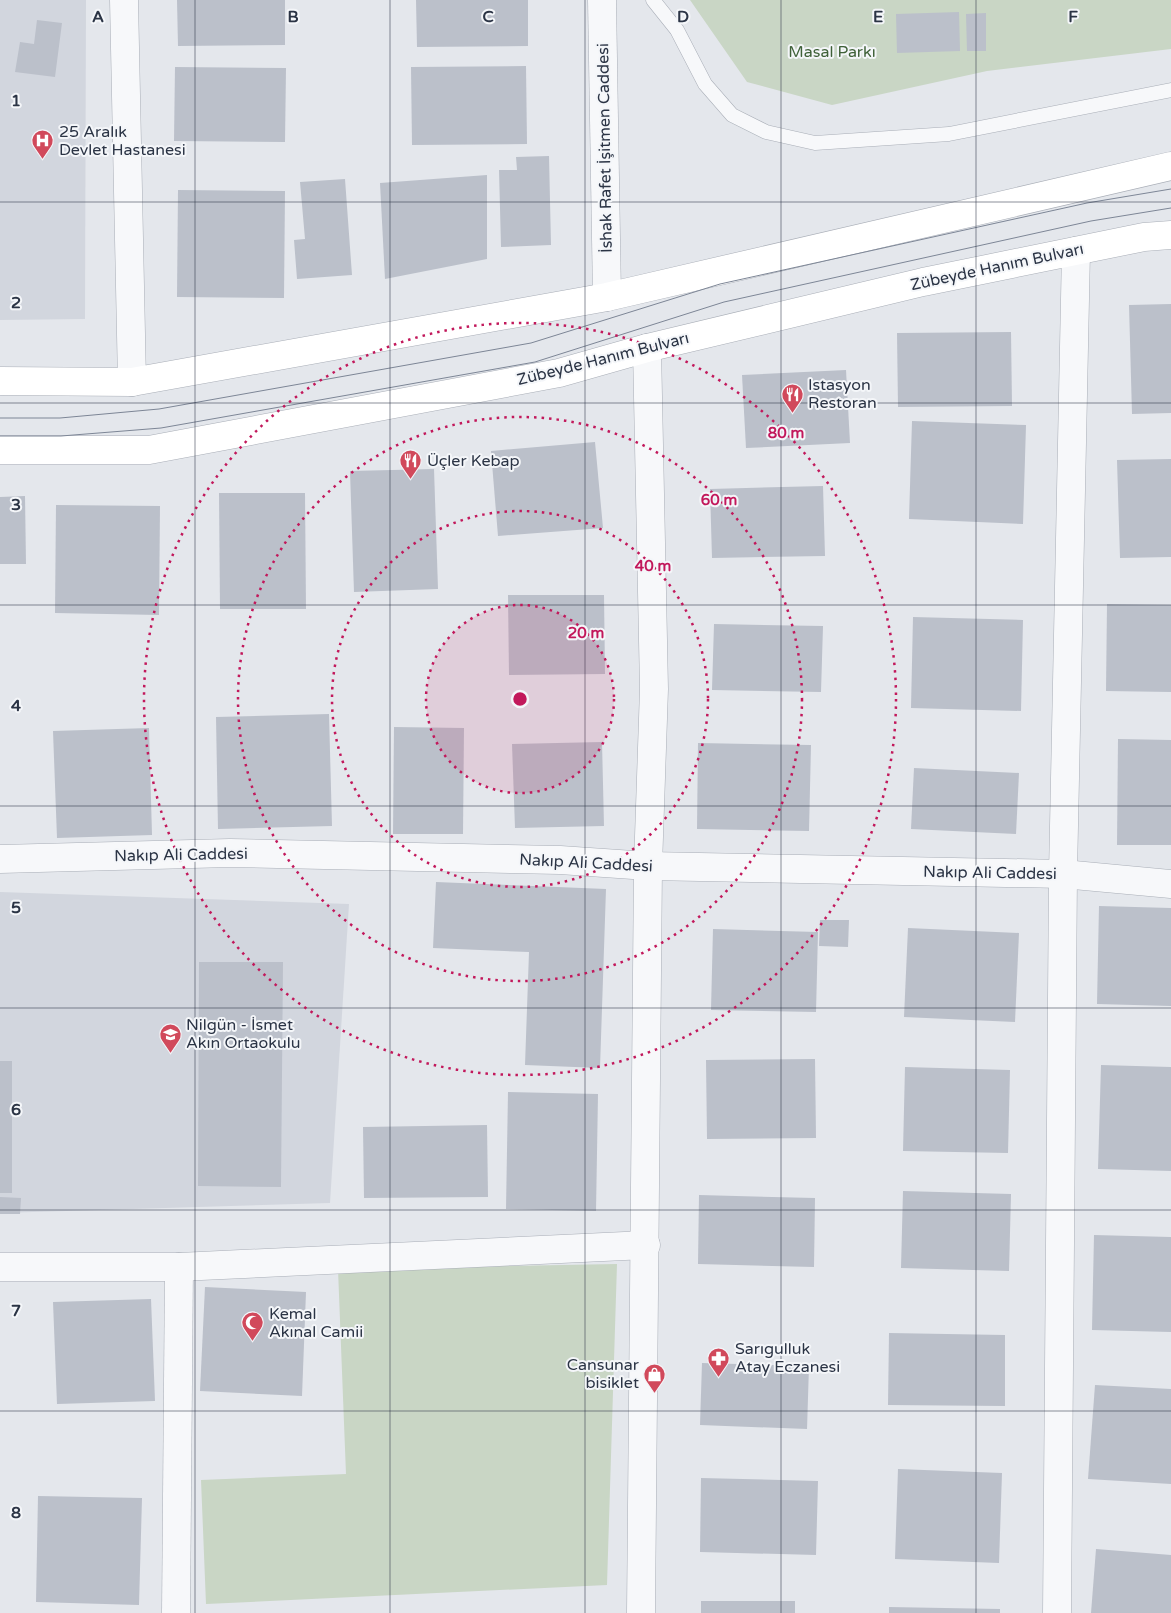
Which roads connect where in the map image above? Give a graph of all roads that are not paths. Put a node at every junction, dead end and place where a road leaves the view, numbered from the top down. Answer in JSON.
{"nodes":[{"id":1,"x":124,"y":0,"type":"edge"},
{"id":2,"x":602,"y":0,"type":"edge"},
{"id":3,"x":654,"y":0,"type":"edge"},
{"id":4,"x":1171,"y":90,"type":"edge"},
{"id":5,"x":1171,"y":166,"type":"edge"},
{"id":6,"x":1171,"y":235,"type":"edge"},
{"id":7,"x":1076,"y":251,"type":"junction"},
{"id":8,"x":607,"y":296,"type":"junction"},
{"id":9,"x":647,"y":348,"type":"junction"},
{"id":10,"x":0,"y":382,"type":"edge"},
{"id":11,"x":132,"y":382,"type":"junction"},
{"id":12,"x":0,"y":450,"type":"edge"},
{"id":13,"x":0,"y":859,"type":"edge"},
{"id":14,"x":648,"y":866,"type":"junction"},
{"id":15,"x":1063,"y":874,"type":"junction"},
{"id":16,"x":1171,"y":884,"type":"edge"},
{"id":17,"x":646,"y":1245,"type":"junction"},
{"id":18,"x":179,"y":1266,"type":"junction"},
{"id":19,"x":0,"y":1268,"type":"edge"},
{"id":20,"x":176,"y":1613,"type":"edge"},
{"id":21,"x":641,"y":1613,"type":"edge"},
{"id":22,"x":1057,"y":1613,"type":"edge"}],
"edges":[{"from":1,"to":11,"type":"street"},
{"from":2,"to":8,"type":"street","name":"İshak Rafet İşitmen Caddesi"},
{"from":3,"to":4,"type":"lane"},
{"from":5,"to":8,"type":"main road"},
{"from":6,"to":7,"type":"main road","name":"Zübeyde Hanım Bulvarı"},
{"from":7,"to":9,"type":"main road","name":"Zübeyde Hanım Bulvarı"},
{"from":7,"to":15,"type":"street"},
{"from":8,"to":11,"type":"main road"},
{"from":9,"to":12,"type":"main road","name":"Zübeyde Hanım Bulvarı"},
{"from":9,"to":14,"type":"street"},
{"from":10,"to":11,"type":"main road"},
{"from":13,"to":14,"type":"street","name":"Nakıp Ali Caddesi"},
{"from":14,"to":15,"type":"street","name":"Nakıp Ali Caddesi"},
{"from":14,"to":17,"type":"street"},
{"from":15,"to":16,"type":"street","name":"Nakıp Ali Caddesi"},
{"from":15,"to":22,"type":"street"},
{"from":17,"to":18,"type":"street"},
{"from":17,"to":21,"type":"street"},
{"from":18,"to":19,"type":"street"},
{"from":18,"to":20,"type":"street"}]}
